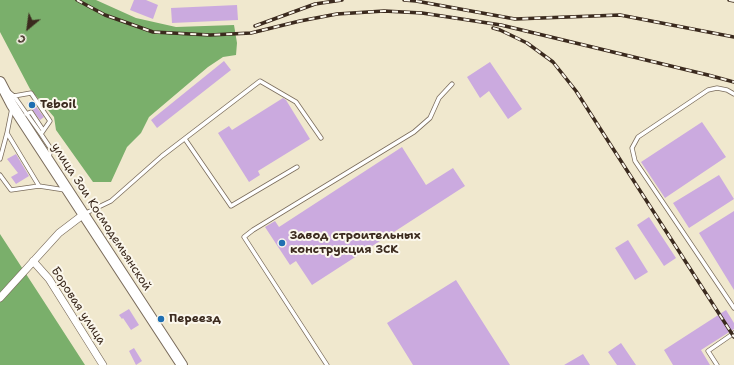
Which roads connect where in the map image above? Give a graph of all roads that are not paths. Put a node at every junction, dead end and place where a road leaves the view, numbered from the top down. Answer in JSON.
{"nodes":[{"id":1,"x":1,"y":84,"type":"edge"},
{"id":2,"x":452,"y":84,"type":"dead end"},
{"id":3,"x":734,"y":94,"type":"edge"},
{"id":4,"x":13,"y":100,"type":"junction"},
{"id":5,"x":26,"y":114,"type":"junction"},
{"id":6,"x":43,"y":130,"type":"junction"},
{"id":7,"x":7,"y":133,"type":"junction"},
{"id":8,"x":41,"y":134,"type":"junction"},
{"id":9,"x":321,"y":138,"type":"dead end"},
{"id":10,"x":185,"y":139,"type":"junction"},
{"id":11,"x":0,"y":159,"type":"edge"},
{"id":12,"x":49,"y":160,"type":"junction"},
{"id":13,"x":297,"y":167,"type":"dead end"},
{"id":14,"x":0,"y":175,"type":"edge"},
{"id":15,"x":39,"y":186,"type":"junction"},
{"id":16,"x":69,"y":190,"type":"junction"},
{"id":17,"x":84,"y":214,"type":"junction"},
{"id":18,"x":33,"y":262,"type":"junction"},
{"id":19,"x":0,"y":298,"type":"edge"},
{"id":20,"x":734,"y":308,"type":"edge"},
{"id":21,"x":734,"y":334,"type":"edge"},
{"id":22,"x":103,"y":365,"type":"edge"},
{"id":23,"x":182,"y":365,"type":"edge"},
{"id":24,"x":327,"y":365,"type":"edge"},
{"id":25,"x":717,"y":365,"type":"edge"}],
"edges":[{"from":1,"to":4,"type":"main road","name":"улица Зои Космодемьянской"},
{"from":2,"to":24,"type":"lane"},
{"from":3,"to":20,"type":"lane"},
{"from":4,"to":5,"type":"lane"},
{"from":4,"to":6,"type":"lane"},
{"from":4,"to":7,"type":"lane"},
{"from":4,"to":12,"type":"main road","name":"улица Зои Космодемьянской"},
{"from":5,"to":6,"type":"lane"},
{"from":5,"to":8,"type":"lane"},
{"from":6,"to":8,"type":"lane"},
{"from":7,"to":11,"type":"lane"},
{"from":7,"to":15,"type":"lane"},
{"from":8,"to":12,"type":"lane"},
{"from":9,"to":10,"type":"lane"},
{"from":10,"to":13,"type":"lane"},
{"from":10,"to":17,"type":"lane"},
{"from":12,"to":16,"type":"main road","name":"улица Зои Космодемьянской"},
{"from":14,"to":15,"type":"lane"},
{"from":15,"to":16,"type":"lane"},
{"from":16,"to":17,"type":"main road","name":"улица Зои Космодемьянской"},
{"from":17,"to":18,"type":"street"},
{"from":17,"to":23,"type":"main road","name":"улица Зои Космодемьянской"},
{"from":18,"to":19,"type":"street"},
{"from":18,"to":22,"type":"street","name":"Боровая улица"},
{"from":21,"to":25,"type":"lane"}]}
